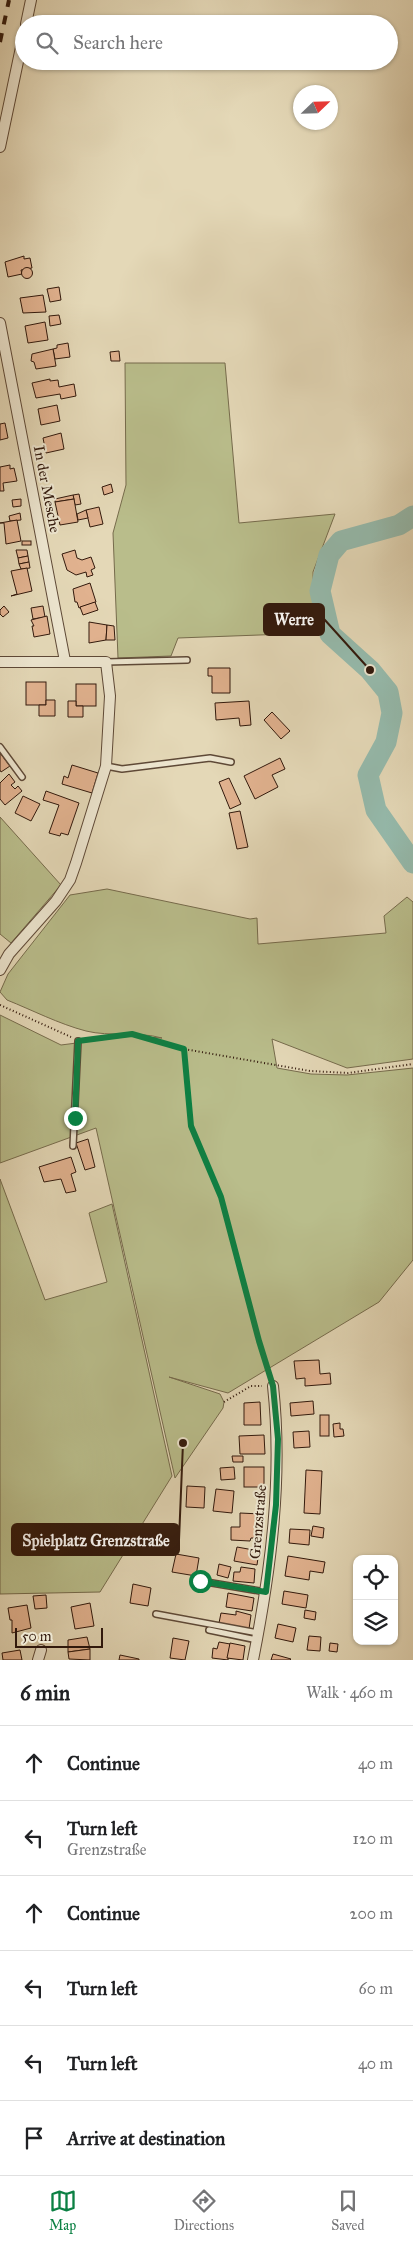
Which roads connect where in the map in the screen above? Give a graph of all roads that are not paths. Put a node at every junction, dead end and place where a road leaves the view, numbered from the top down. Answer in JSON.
{"nodes":[{"id":1,"x":31,"y":0,"type":"edge"},
{"id":2,"x":28,"y":15,"type":"edge"},
{"id":3,"x":16,"y":70,"type":"edge"},
{"id":4,"x":0,"y":147,"type":"edge"},
{"id":5,"x":0,"y":323,"type":"edge"},
{"id":6,"x":187,"y":660,"type":"dead end"},
{"id":7,"x":65,"y":661,"type":"junction"},
{"id":8,"x":0,"y":662,"type":"edge"},
{"id":9,"x":106,"y":662,"type":"junction"},
{"id":10,"x":0,"y":747,"type":"edge"},
{"id":11,"x":231,"y":762,"type":"dead end"},
{"id":12,"x":106,"y":766,"type":"junction"},
{"id":13,"x":22,"y":777,"type":"dead end"},
{"id":14,"x":0,"y":970,"type":"edge"},
{"id":15,"x":78,"y":1041,"type":"road end"},
{"id":16,"x":73,"y":1146,"type":"dead end"},
{"id":17,"x":273,"y":1386,"type":"road end"},
{"id":18,"x":200,"y":1581,"type":"dead end"},
{"id":19,"x":266,"y":1592,"type":"junction"},
{"id":20,"x":156,"y":1614,"type":"dead end"},
{"id":21,"x":209,"y":1630,"type":"dead end"},
{"id":22,"x":258,"y":1637,"type":"junction"},
{"id":23,"x":254,"y":1660,"type":"edge"}],
"edges":[{"from":1,"to":2,"type":"street"},
{"from":3,"to":4,"type":"street"},
{"from":5,"to":7,"type":"street","name":"In der Mesche"},
{"from":6,"to":9,"type":"lane"},
{"from":7,"to":8,"type":"street"},
{"from":7,"to":9,"type":"street"},
{"from":9,"to":12,"type":"street"},
{"from":10,"to":13,"type":"lane"},
{"from":11,"to":12,"type":"lane"},
{"from":12,"to":14,"type":"street"},
{"from":15,"to":16,"type":"lane"},
{"from":17,"to":19,"type":"street","name":"Grenzstraße"},
{"from":18,"to":19,"type":"lane"},
{"from":19,"to":22,"type":"street","name":"Grenzstraße"},
{"from":20,"to":22,"type":"lane"},
{"from":21,"to":22,"type":"lane"},
{"from":22,"to":23,"type":"street","name":"Grenzstraße"}]}
